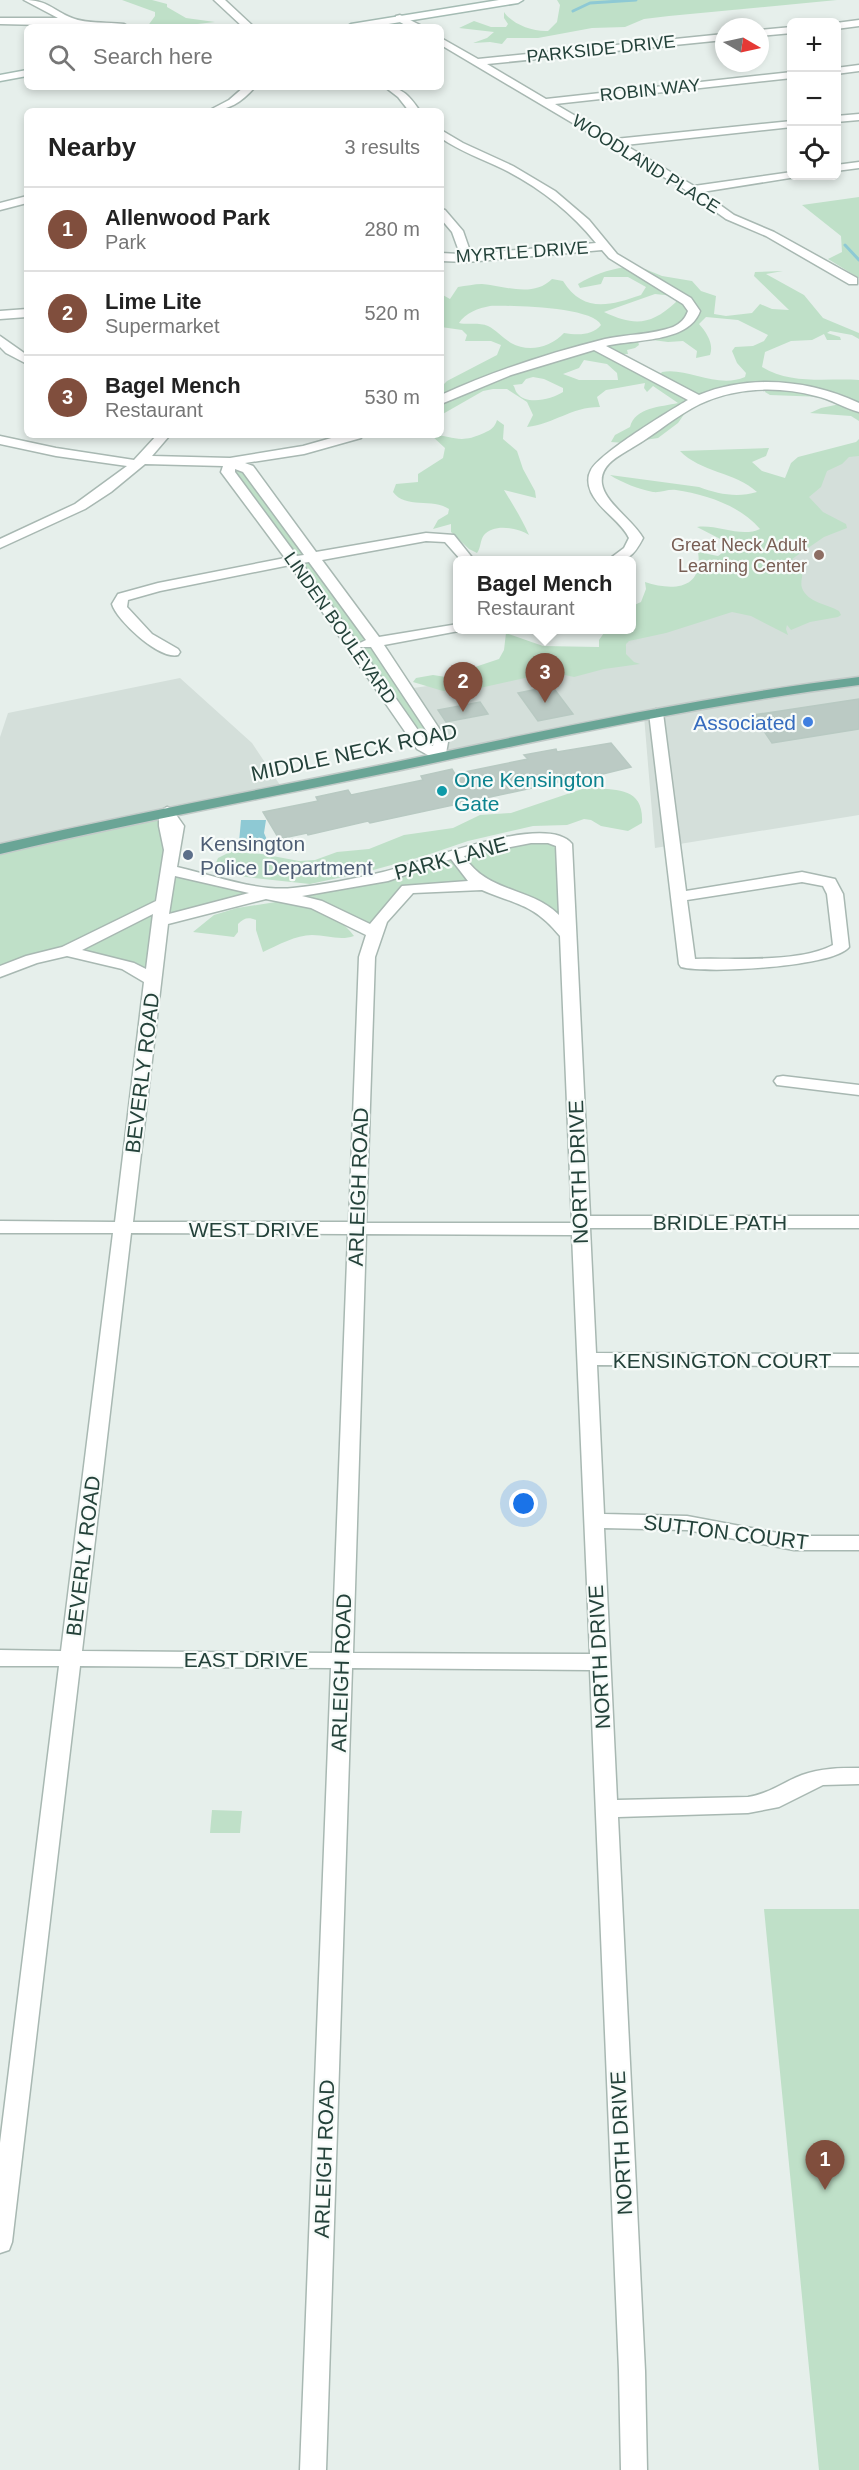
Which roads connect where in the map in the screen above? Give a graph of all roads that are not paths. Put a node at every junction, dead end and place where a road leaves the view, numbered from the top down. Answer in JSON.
{"nodes":[{"id":1,"x":29,"y":0,"type":"edge"},
{"id":2,"x":219,"y":0,"type":"edge"},
{"id":3,"x":518,"y":0,"type":"edge"},
{"id":4,"x":400,"y":18,"type":"junction"},
{"id":5,"x":0,"y":21,"type":"edge"},
{"id":6,"x":70,"y":21,"type":"junction"},
{"id":7,"x":859,"y":23,"type":"edge"},
{"id":8,"x":97,"y":24,"type":"edge"},
{"id":9,"x":246,"y":24,"type":"edge"},
{"id":10,"x":367,"y":24,"type":"edge"},
{"id":11,"x":411,"y":24,"type":"edge"},
{"id":12,"x":841,"y":25,"type":"edge"},
{"id":13,"x":787,"y":30,"type":"edge"},
{"id":14,"x":769,"y":32,"type":"edge"},
{"id":15,"x":715,"y":38,"type":"edge"},
{"id":16,"x":444,"y":43,"type":"edge"},
{"id":17,"x":477,"y":62,"type":"junction"},
{"id":18,"x":859,"y":68,"type":"edge"},
{"id":19,"x":841,"y":70,"type":"edge"},
{"id":20,"x":24,"y":74,"type":"edge"},
{"id":21,"x":787,"y":76,"type":"edge"},
{"id":22,"x":0,"y":78,"type":"edge"},
{"id":23,"x":247,"y":90,"type":"edge"},
{"id":24,"x":394,"y":90,"type":"edge"},
{"id":25,"x":544,"y":102,"type":"junction"},
{"id":26,"x":220,"y":108,"type":"edge"},
{"id":27,"x":413,"y":108,"type":"edge"},
{"id":28,"x":859,"y":117,"type":"edge"},
{"id":29,"x":841,"y":119,"type":"edge"},
{"id":30,"x":787,"y":125,"type":"edge"},
{"id":31,"x":444,"y":135,"type":"edge"},
{"id":32,"x":613,"y":143,"type":"junction"},
{"id":33,"x":859,"y":165,"type":"edge"},
{"id":34,"x":841,"y":167,"type":"edge"},
{"id":35,"x":787,"y":176,"type":"edge"},
{"id":36,"x":691,"y":190,"type":"junction"},
{"id":37,"x":24,"y":199,"type":"edge"},
{"id":38,"x":3,"y":202,"type":"edge"},
{"id":39,"x":444,"y":216,"type":"edge"},
{"id":40,"x":603,"y":246,"type":"junction"},
{"id":41,"x":444,"y":257,"type":"edge"},
{"id":42,"x":467,"y":258,"type":"junction"},
{"id":43,"x":853,"y":281,"type":"dead end"},
{"id":44,"x":24,"y":313,"type":"edge"},
{"id":45,"x":0,"y":315,"type":"edge"},
{"id":46,"x":0,"y":340,"type":"edge"},
{"id":47,"x":596,"y":346,"type":"junction"},
{"id":48,"x":24,"y":358,"type":"edge"},
{"id":49,"x":444,"y":398,"type":"edge"},
{"id":50,"x":698,"y":400,"type":"junction"},
{"id":51,"x":859,"y":408,"type":"edge"},
{"id":52,"x":161,"y":438,"type":"edge"},
{"id":53,"x":346,"y":438,"type":"edge"},
{"id":54,"x":0,"y":440,"type":"edge"},
{"id":55,"x":141,"y":462,"type":"junction"},
{"id":56,"x":230,"y":462,"type":"junction"},
{"id":57,"x":266,"y":493,"type":"junction"},
{"id":58,"x":246,"y":496,"type":"junction"},
{"id":59,"x":0,"y":544,"type":"edge"},
{"id":60,"x":314,"y":556,"type":"junction"},
{"id":61,"x":464,"y":556,"type":"edge"},
{"id":62,"x":622,"y":556,"type":"edge"},
{"id":63,"x":293,"y":560,"type":"junction"},
{"id":64,"x":453,"y":629,"type":"edge"},
{"id":65,"x":375,"y":642,"type":"junction"},
{"id":66,"x":353,"y":646,"type":"junction"},
{"id":67,"x":173,"y":652,"type":"dead end"},
{"id":68,"x":859,"y":681,"type":"edge"},
{"id":69,"x":656,"y":713,"type":"junction"},
{"id":70,"x":435,"y":733,"type":"junction"},
{"id":71,"x":416,"y":736,"type":"junction"},
{"id":72,"x":440,"y":756,"type":"junction"},
{"id":73,"x":167,"y":812,"type":"junction"},
{"id":74,"x":564,"y":844,"type":"joint"},
{"id":75,"x":0,"y":849,"type":"edge"},
{"id":76,"x":455,"y":853,"type":"junction"},
{"id":77,"x":168,"y":870,"type":"junction"},
{"id":78,"x":388,"y":876,"type":"junction"},
{"id":79,"x":482,"y":885,"type":"junction"},
{"id":80,"x":408,"y":889,"type":"junction"},
{"id":81,"x":266,"y":894,"type":"junction"},
{"id":82,"x":679,"y":897,"type":"junction"},
{"id":83,"x":161,"y":912,"type":"junction"},
{"id":84,"x":375,"y":933,"type":"junction"},
{"id":85,"x":567,"y":934,"type":"junction"},
{"id":86,"x":67,"y":951,"type":"junction"},
{"id":87,"x":0,"y":972,"type":"edge"},
{"id":88,"x":153,"y":980,"type":"junction"},
{"id":89,"x":783,"y":1081,"type":"dead end"},
{"id":90,"x":859,"y":1090,"type":"edge"},
{"id":91,"x":859,"y":1222,"type":"edge"},
{"id":92,"x":580,"y":1226,"type":"junction"},
{"id":93,"x":0,"y":1227,"type":"edge"},
{"id":94,"x":123,"y":1228,"type":"junction"},
{"id":95,"x":357,"y":1229,"type":"junction"},
{"id":96,"x":586,"y":1359,"type":"junction"},
{"id":97,"x":859,"y":1360,"type":"edge"},
{"id":98,"x":593,"y":1521,"type":"junction"},
{"id":99,"x":859,"y":1543,"type":"edge"},
{"id":100,"x":0,"y":1658,"type":"edge"},
{"id":101,"x":71,"y":1658,"type":"junction"},
{"id":102,"x":341,"y":1660,"type":"junction"},
{"id":103,"x":599,"y":1662,"type":"junction"},
{"id":104,"x":859,"y":1776,"type":"edge"},
{"id":105,"x":606,"y":1809,"type":"junction"},
{"id":106,"x":0,"y":2241,"type":"edge"},
{"id":107,"x":313,"y":2470,"type":"edge"},
{"id":108,"x":634,"y":2470,"type":"edge"}],
"edges":[{"from":1,"to":6,"type":"street"},
{"from":2,"to":9,"type":"street"},
{"from":3,"to":4,"type":"street"},
{"from":4,"to":10,"type":"street"},
{"from":4,"to":11,"type":"street"},
{"from":5,"to":6,"type":"street"},
{"from":6,"to":8,"type":"street"},
{"from":7,"to":12,"type":"street"},
{"from":13,"to":14,"type":"street"},
{"from":15,"to":17,"type":"street","name":"PARKSIDE DRIVE"},
{"from":16,"to":17,"type":"street","name":"WOODLAND PLACE"},
{"from":17,"to":25,"type":"street","name":"WOODLAND PLACE"},
{"from":18,"to":19,"type":"street"},
{"from":20,"to":22,"type":"street"},
{"from":21,"to":25,"type":"street","name":"ROBIN WAY"},
{"from":23,"to":26,"type":"street"},
{"from":24,"to":27,"type":"street"},
{"from":25,"to":32,"type":"street","name":"WOODLAND PLACE"},
{"from":28,"to":29,"type":"street"},
{"from":30,"to":32,"type":"street"},
{"from":31,"to":40,"type":"street"},
{"from":32,"to":36,"type":"street","name":"WOODLAND PLACE"},
{"from":33,"to":34,"type":"street"},
{"from":35,"to":36,"type":"street"},
{"from":36,"to":43,"type":"street","name":"WOODLAND PLACE"},
{"from":37,"to":38,"type":"street"},
{"from":39,"to":42,"type":"street"},
{"from":40,"to":42,"type":"street","name":"MYRTLE DRIVE"},
{"from":40,"to":47,"type":"street"},
{"from":41,"to":42,"type":"street","name":"MYRTLE DRIVE"},
{"from":44,"to":45,"type":"street"},
{"from":46,"to":48,"type":"street"},
{"from":47,"to":49,"type":"street"},
{"from":47,"to":50,"type":"street"},
{"from":50,"to":51,"type":"street"},
{"from":50,"to":62,"type":"street"},
{"from":52,"to":55,"type":"street"},
{"from":53,"to":56,"type":"street"},
{"from":54,"to":55,"type":"street"},
{"from":55,"to":56,"type":"street"},
{"from":55,"to":59,"type":"street"},
{"from":56,"to":57,"type":"street","name":"LINDEN BOULEVARD"},
{"from":56,"to":58,"type":"street","name":"LINDEN BOULEVARD"},
{"from":57,"to":58,"type":"street"},
{"from":57,"to":60,"type":"street","name":"LINDEN BOULEVARD"},
{"from":58,"to":63,"type":"street","name":"LINDEN BOULEVARD"},
{"from":60,"to":61,"type":"street"},
{"from":60,"to":63,"type":"street"},
{"from":60,"to":65,"type":"street","name":"LINDEN BOULEVARD"},
{"from":63,"to":66,"type":"street","name":"LINDEN BOULEVARD"},
{"from":63,"to":67,"type":"street"},
{"from":64,"to":65,"type":"street"},
{"from":65,"to":66,"type":"street"},
{"from":65,"to":70,"type":"street","name":"LINDEN BOULEVARD"},
{"from":66,"to":71,"type":"street","name":"LINDEN BOULEVARD"},
{"from":68,"to":69,"type":"main road","name":"MIDDLE NECK ROAD"},
{"from":69,"to":72,"type":"main road","name":"MIDDLE NECK ROAD"},
{"from":69,"to":82,"type":"street"},
{"from":70,"to":71,"type":"street"},
{"from":70,"to":72,"type":"street","name":"LINDEN BOULEVARD"},
{"from":71,"to":72,"type":"street","name":"LINDEN BOULEVARD"},
{"from":72,"to":73,"type":"main road","name":"MIDDLE NECK ROAD"},
{"from":73,"to":75,"type":"main road","name":"MIDDLE NECK ROAD"},
{"from":73,"to":77,"type":"street","name":"BEVERLY ROAD"},
{"from":74,"to":76,"type":"street","name":"PARK LANE"},
{"from":74,"to":85,"type":"street","name":"NORTH DRIVE"},
{"from":76,"to":78,"type":"street","name":"PARK LANE"},
{"from":76,"to":79,"type":"street"},
{"from":77,"to":81,"type":"street","name":"PARK LANE"},
{"from":77,"to":83,"type":"street","name":"BEVERLY ROAD"},
{"from":78,"to":80,"type":"street"},
{"from":78,"to":81,"type":"street","name":"PARK LANE"},
{"from":79,"to":80,"type":"street"},
{"from":79,"to":85,"type":"street","name":"PARK LANE"},
{"from":80,"to":84,"type":"street","name":"ARLEIGH ROAD"},
{"from":81,"to":83,"type":"street","name":"PARK LANE"},
{"from":81,"to":84,"type":"street","name":"PARK LANE"},
{"from":82,"to":82,"type":"street"},
{"from":83,"to":86,"type":"street","name":"PARK LANE"},
{"from":83,"to":88,"type":"street","name":"BEVERLY ROAD"},
{"from":84,"to":95,"type":"street","name":"ARLEIGH ROAD"},
{"from":85,"to":92,"type":"street","name":"NORTH DRIVE"},
{"from":86,"to":87,"type":"street"},
{"from":86,"to":88,"type":"street"},
{"from":88,"to":94,"type":"street","name":"BEVERLY ROAD"},
{"from":89,"to":90,"type":"street"},
{"from":91,"to":92,"type":"street","name":"BRIDLE PATH"},
{"from":92,"to":95,"type":"street","name":"WEST DRIVE"},
{"from":92,"to":96,"type":"street","name":"NORTH DRIVE"},
{"from":93,"to":94,"type":"street","name":"WEST DRIVE"},
{"from":94,"to":95,"type":"street","name":"WEST DRIVE"},
{"from":94,"to":101,"type":"street","name":"BEVERLY ROAD"},
{"from":95,"to":102,"type":"street","name":"ARLEIGH ROAD"},
{"from":96,"to":97,"type":"street","name":"KENSINGTON COURT"},
{"from":96,"to":98,"type":"street","name":"NORTH DRIVE"},
{"from":98,"to":99,"type":"street","name":"SUTTON COURT"},
{"from":98,"to":103,"type":"street","name":"NORTH DRIVE"},
{"from":100,"to":101,"type":"street","name":"EAST DRIVE"},
{"from":101,"to":102,"type":"street","name":"EAST DRIVE"},
{"from":101,"to":106,"type":"street","name":"BEVERLY ROAD"},
{"from":102,"to":103,"type":"street","name":"EAST DRIVE"},
{"from":102,"to":107,"type":"street","name":"ARLEIGH ROAD"},
{"from":103,"to":105,"type":"street","name":"NORTH DRIVE"},
{"from":104,"to":105,"type":"street"},
{"from":105,"to":108,"type":"street","name":"NORTH DRIVE"}]}
